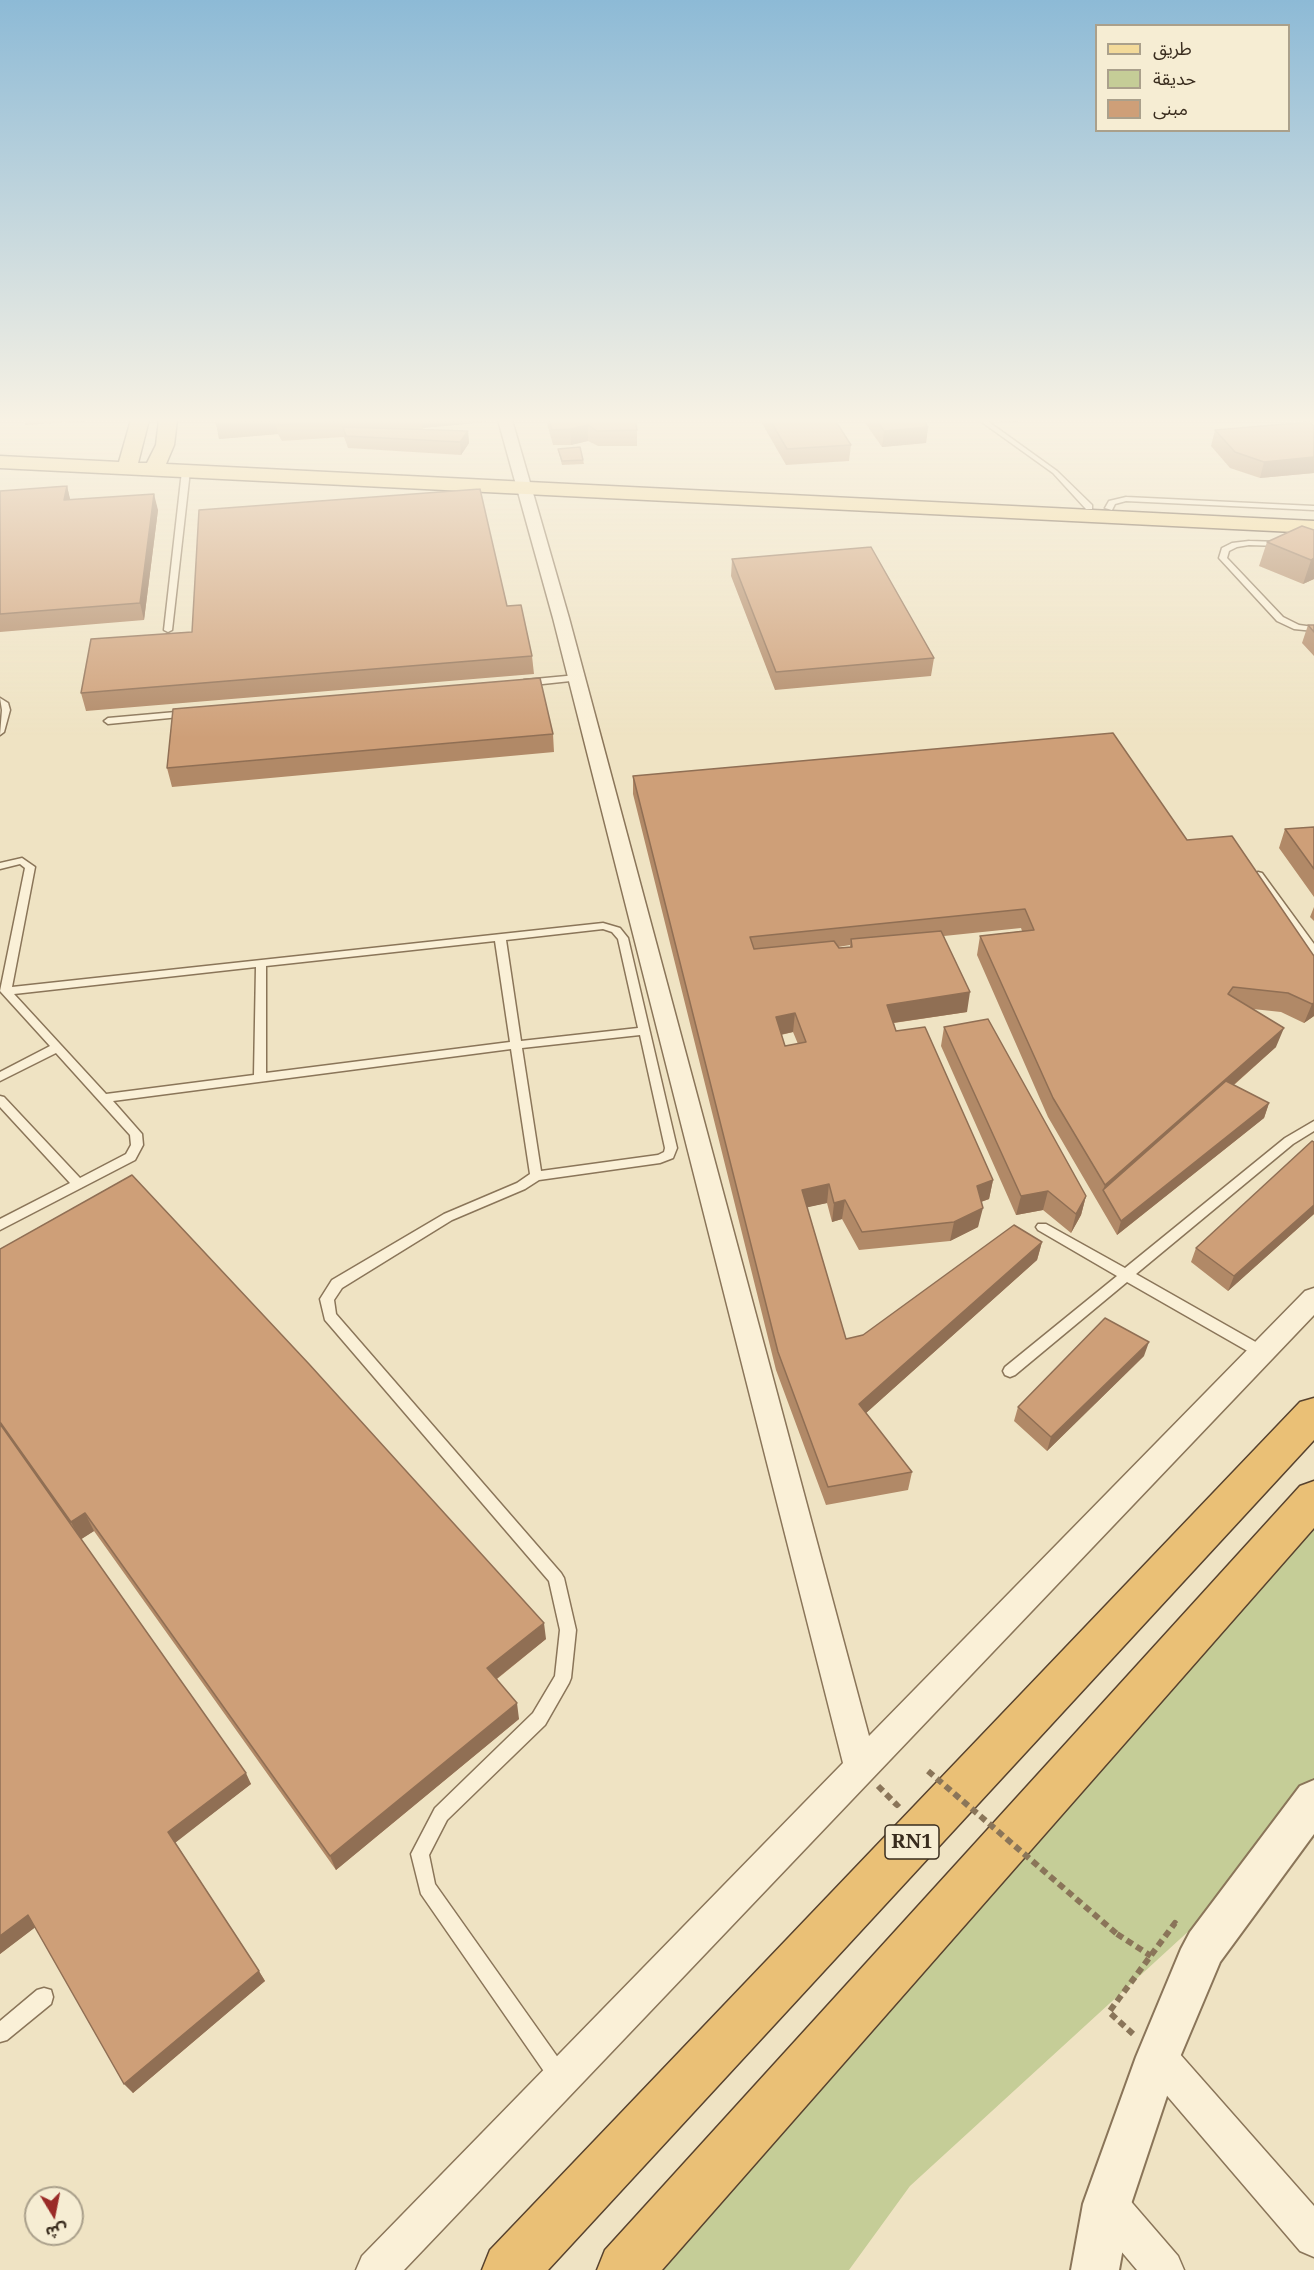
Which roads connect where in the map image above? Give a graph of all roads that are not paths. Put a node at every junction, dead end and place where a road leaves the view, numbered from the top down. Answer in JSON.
{"nodes":[{"id":1,"x":180,"y":526,"type":"edge"},
{"id":2,"x":534,"y":526,"type":"edge"},
{"id":3,"x":1242,"y":544,"type":"junction"},
{"id":4,"x":1291,"y":544,"type":"edge"},
{"id":5,"x":1255,"y":552,"type":"dead end"},
{"id":6,"x":1314,"y":629,"type":"edge"},
{"id":7,"x":168,"y":630,"type":"dead end"},
{"id":8,"x":577,"y":678,"type":"junction"},
{"id":9,"x":518,"y":684,"type":"edge"},
{"id":10,"x":0,"y":701,"type":"edge"},
{"id":11,"x":201,"y":713,"type":"edge"},
{"id":12,"x":108,"y":721,"type":"dead end"},
{"id":13,"x":0,"y":732,"type":"edge"},
{"id":14,"x":1248,"y":862,"type":"edge"},
{"id":15,"x":0,"y":866,"type":"edge"},
{"id":16,"x":500,"y":937,"type":"junction"},
{"id":17,"x":1314,"y":951,"type":"edge"},
{"id":18,"x":261,"y":963,"type":"junction"},
{"id":19,"x":3,"y":988,"type":"edge"},
{"id":20,"x":643,"y":1031,"type":"junction"},
{"id":21,"x":516,"y":1045,"type":"junction"},
{"id":22,"x":58,"y":1047,"type":"junction"},
{"id":23,"x":0,"y":1077,"type":"edge"},
{"id":24,"x":260,"y":1078,"type":"junction"},
{"id":25,"x":104,"y":1098,"type":"junction"},
{"id":26,"x":0,"y":1100,"type":"edge"},
{"id":27,"x":1314,"y":1125,"type":"edge"},
{"id":28,"x":536,"y":1176,"type":"junction"},
{"id":29,"x":78,"y":1184,"type":"junction"},
{"id":30,"x":0,"y":1225,"type":"edge"},
{"id":31,"x":1042,"y":1227,"type":"dead end"},
{"id":32,"x":1125,"y":1275,"type":"junction"},
{"id":33,"x":1314,"y":1298,"type":"edge"},
{"id":34,"x":1263,"y":1353,"type":"junction"},
{"id":35,"x":1010,"y":1371,"type":"dead end"},
{"id":36,"x":1314,"y":1414,"type":"edge"},
{"id":37,"x":1314,"y":1498,"type":"edge"},
{"id":38,"x":861,"y":1769,"type":"junction"},
{"id":39,"x":1314,"y":1800,"type":"edge"},
{"id":40,"x":44,"y":1997,"type":"dead end"},
{"id":41,"x":0,"y":2033,"type":"edge"},
{"id":42,"x":1158,"y":2057,"type":"junction"},
{"id":43,"x":561,"y":2079,"type":"junction"},
{"id":44,"x":1107,"y":2204,"type":"junction"},
{"id":45,"x":1314,"y":2237,"type":"edge"},
{"id":46,"x":376,"y":2270,"type":"edge"},
{"id":47,"x":510,"y":2270,"type":"edge"},
{"id":48,"x":625,"y":2270,"type":"edge"},
{"id":49,"x":1095,"y":2270,"type":"edge"},
{"id":50,"x":1164,"y":2270,"type":"edge"}],
"edges":[{"from":1,"to":7,"type":"lane"},
{"from":2,"to":8,"type":"street"},
{"from":3,"to":4,"type":"lane"},
{"from":3,"to":5,"type":"lane"},
{"from":3,"to":6,"type":"lane"},
{"from":8,"to":9,"type":"lane"},
{"from":8,"to":38,"type":"street"},
{"from":10,"to":13,"type":"lane"},
{"from":11,"to":12,"type":"lane"},
{"from":14,"to":17,"type":"lane"},
{"from":15,"to":19,"type":"lane"},
{"from":16,"to":18,"type":"lane"},
{"from":16,"to":20,"type":"lane"},
{"from":16,"to":21,"type":"lane"},
{"from":18,"to":19,"type":"lane"},
{"from":18,"to":24,"type":"lane"},
{"from":19,"to":22,"type":"lane"},
{"from":20,"to":21,"type":"lane"},
{"from":20,"to":28,"type":"lane"},
{"from":21,"to":24,"type":"lane"},
{"from":21,"to":28,"type":"lane"},
{"from":22,"to":23,"type":"lane"},
{"from":22,"to":25,"type":"lane"},
{"from":24,"to":25,"type":"lane"},
{"from":25,"to":29,"type":"lane"},
{"from":26,"to":29,"type":"lane"},
{"from":27,"to":32,"type":"lane"},
{"from":28,"to":43,"type":"lane"},
{"from":29,"to":30,"type":"lane"},
{"from":31,"to":32,"type":"lane"},
{"from":32,"to":34,"type":"lane"},
{"from":32,"to":35,"type":"lane"},
{"from":33,"to":34,"type":"street"},
{"from":34,"to":38,"type":"street"},
{"from":36,"to":47,"type":"highway","number":"RN1"},
{"from":37,"to":48,"type":"highway"},
{"from":38,"to":43,"type":"street"},
{"from":39,"to":42,"type":"street"},
{"from":40,"to":41,"type":"lane"},
{"from":42,"to":44,"type":"street"},
{"from":42,"to":45,"type":"street"},
{"from":43,"to":46,"type":"street"},
{"from":44,"to":49,"type":"street"},
{"from":44,"to":50,"type":"street"}]}
